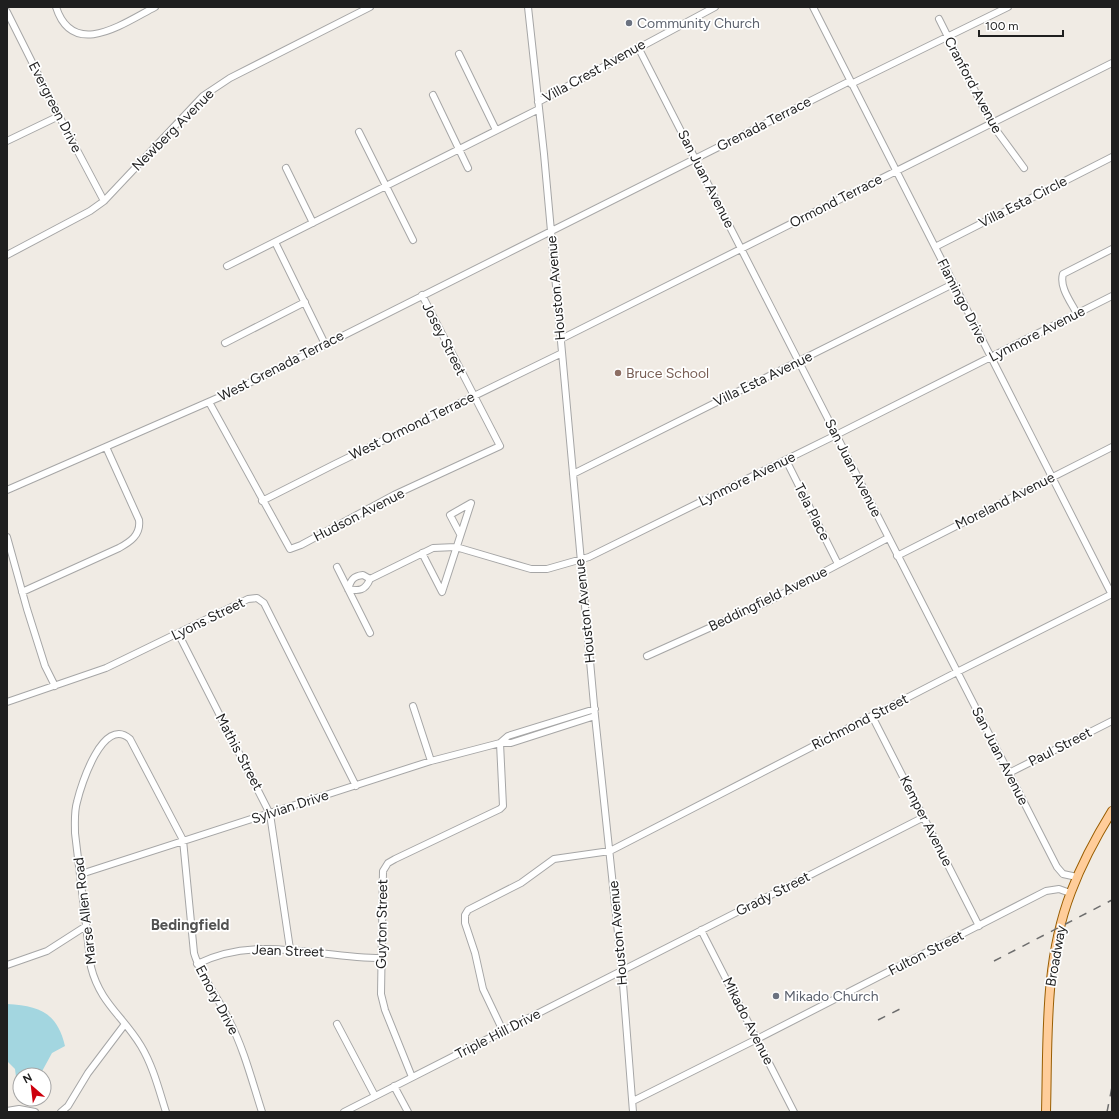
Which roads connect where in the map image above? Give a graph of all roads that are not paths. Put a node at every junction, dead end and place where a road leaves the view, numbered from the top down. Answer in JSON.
{"nodes":[{"id":1,"x":56,"y":7,"type":"edge"},
{"id":2,"x":155,"y":7,"type":"edge"},
{"id":3,"x":370,"y":7,"type":"edge"},
{"id":4,"x":528,"y":7,"type":"edge"},
{"id":5,"x":715,"y":7,"type":"edge"},
{"id":6,"x":813,"y":7,"type":"edge"},
{"id":7,"x":1008,"y":7,"type":"edge"},
{"id":8,"x":7,"y":12,"type":"edge"},
{"id":9,"x":939,"y":19,"type":"dead end"},
{"id":10,"x":946,"y":37,"type":"junction"},
{"id":11,"x":638,"y":47,"type":"junction"},
{"id":12,"x":459,"y":54,"type":"dead end"},
{"id":13,"x":1112,"y":63,"type":"edge"},
{"id":14,"x":850,"y":83,"type":"junction"},
{"id":15,"x":433,"y":95,"type":"dead end"},
{"id":16,"x":538,"y":106,"type":"junction"},
{"id":17,"x":59,"y":116,"type":"junction"},
{"id":18,"x":991,"y":123,"type":"junction"},
{"id":19,"x":496,"y":130,"type":"junction"},
{"id":20,"x":359,"y":132,"type":"dead end"},
{"id":21,"x":7,"y":141,"type":"edge"},
{"id":22,"x":459,"y":149,"type":"junction"},
{"id":23,"x":1112,"y":157,"type":"edge"},
{"id":24,"x":696,"y":159,"type":"junction"},
{"id":25,"x":286,"y":168,"type":"dead end"},
{"id":26,"x":468,"y":168,"type":"dead end"},
{"id":27,"x":1024,"y":168,"type":"dead end"},
{"id":28,"x":896,"y":171,"type":"junction"},
{"id":29,"x":386,"y":185,"type":"junction"},
{"id":30,"x":104,"y":201,"type":"junction"},
{"id":31,"x":313,"y":222,"type":"junction"},
{"id":32,"x":550,"y":231,"type":"junction"},
{"id":33,"x":414,"y":240,"type":"dead end"},
{"id":34,"x":275,"y":242,"type":"junction"},
{"id":35,"x":741,"y":248,"type":"junction"},
{"id":36,"x":935,"y":248,"type":"junction"},
{"id":37,"x":1112,"y":249,"type":"edge"},
{"id":38,"x":7,"y":255,"type":"edge"},
{"id":39,"x":227,"y":266,"type":"dead end"},
{"id":40,"x":953,"y":284,"type":"junction"},
{"id":41,"x":422,"y":295,"type":"junction"},
{"id":42,"x":1112,"y":296,"type":"edge"},
{"id":43,"x":305,"y":302,"type":"junction"},
{"id":44,"x":1077,"y":314,"type":"junction"},
{"id":45,"x":561,"y":339,"type":"junction"},
{"id":46,"x":225,"y":343,"type":"dead end"},
{"id":47,"x":326,"y":344,"type":"junction"},
{"id":48,"x":562,"y":353,"type":"junction"},
{"id":49,"x":991,"y":358,"type":"junction"},
{"id":50,"x":799,"y":361,"type":"junction"},
{"id":51,"x":474,"y":396,"type":"junction"},
{"id":52,"x":209,"y":402,"type":"junction"},
{"id":53,"x":836,"y":435,"type":"junction"},
{"id":54,"x":500,"y":446,"type":"joint"},
{"id":55,"x":106,"y":447,"type":"junction"},
{"id":56,"x":1112,"y":447,"type":"edge"},
{"id":57,"x":786,"y":460,"type":"junction"},
{"id":58,"x":573,"y":474,"type":"junction"},
{"id":59,"x":1052,"y":478,"type":"junction"},
{"id":60,"x":7,"y":490,"type":"edge"},
{"id":61,"x":262,"y":501,"type":"junction"},
{"id":62,"x":460,"y":534,"type":"junction"},
{"id":63,"x":7,"y":537,"type":"edge"},
{"id":64,"x":888,"y":538,"type":"junction"},
{"id":65,"x":456,"y":547,"type":"junction"},
{"id":66,"x":422,"y":553,"type":"junction"},
{"id":67,"x":898,"y":556,"type":"junction"},
{"id":68,"x":580,"y":558,"type":"junction"},
{"id":69,"x":838,"y":564,"type":"junction"},
{"id":70,"x":337,"y":567,"type":"dead end"},
{"id":71,"x":370,"y":579,"type":"junction"},
{"id":72,"x":348,"y":589,"type":"junction"},
{"id":73,"x":22,"y":592,"type":"junction"},
{"id":74,"x":1112,"y":595,"type":"edge"},
{"id":75,"x":178,"y":633,"type":"junction"},
{"id":76,"x":370,"y":633,"type":"dead end"},
{"id":77,"x":647,"y":656,"type":"dead end"},
{"id":78,"x":957,"y":672,"type":"junction"},
{"id":79,"x":55,"y":686,"type":"junction"},
{"id":80,"x":7,"y":702,"type":"edge"},
{"id":81,"x":413,"y":706,"type":"dead end"},
{"id":82,"x":594,"y":709,"type":"junction"},
{"id":83,"x":595,"y":716,"type":"junction"},
{"id":84,"x":872,"y":716,"type":"junction"},
{"id":85,"x":1112,"y":721,"type":"edge"},
{"id":86,"x":500,"y":742,"type":"junction"},
{"id":87,"x":137,"y":752,"type":"joint"},
{"id":88,"x":431,"y":761,"type":"junction"},
{"id":89,"x":1009,"y":773,"type":"junction"},
{"id":90,"x":356,"y":786,"type":"junction"},
{"id":91,"x":1112,"y":810,"type":"edge"},
{"id":92,"x":270,"y":814,"type":"junction"},
{"id":93,"x":924,"y":817,"type":"junction"},
{"id":94,"x":183,"y":840,"type":"junction"},
{"id":95,"x":610,"y":851,"type":"junction"},
{"id":96,"x":81,"y":874,"type":"junction"},
{"id":97,"x":1077,"y":877,"type":"junction"},
{"id":98,"x":1070,"y":893,"type":"junction"},
{"id":99,"x":86,"y":926,"type":"junction"},
{"id":100,"x":979,"y":926,"type":"junction"},
{"id":101,"x":701,"y":930,"type":"junction"},
{"id":102,"x":290,"y":949,"type":"junction"},
{"id":103,"x":381,"y":958,"type":"junction"},
{"id":104,"x":197,"y":964,"type":"junction"},
{"id":105,"x":7,"y":965,"type":"edge"},
{"id":106,"x":622,"y":971,"type":"junction"},
{"id":107,"x":125,"y":1024,"type":"junction"},
{"id":108,"x":336,"y":1024,"type":"dead end"},
{"id":109,"x":503,"y":1031,"type":"junction"},
{"id":110,"x":757,"y":1040,"type":"junction"},
{"id":111,"x":412,"y":1077,"type":"junction"},
{"id":112,"x":394,"y":1086,"type":"junction"},
{"id":113,"x":375,"y":1096,"type":"junction"},
{"id":114,"x":633,"y":1100,"type":"junction"},
{"id":115,"x":7,"y":1110,"type":"edge"},
{"id":116,"x":35,"y":1112,"type":"edge"},
{"id":117,"x":61,"y":1112,"type":"edge"},
{"id":118,"x":166,"y":1112,"type":"edge"},
{"id":119,"x":262,"y":1112,"type":"edge"},
{"id":120,"x":344,"y":1112,"type":"edge"},
{"id":121,"x":408,"y":1112,"type":"edge"},
{"id":122,"x":633,"y":1112,"type":"edge"},
{"id":123,"x":794,"y":1112,"type":"edge"},
{"id":124,"x":1046,"y":1112,"type":"edge"}],
"edges":[{"from":1,"to":2,"type":"street"},
{"from":3,"to":30,"type":"street","name":"Newberg Avenue"},
{"from":4,"to":16,"type":"street","name":"Houston Avenue"},
{"from":5,"to":11,"type":"street","name":"Villa Crest Avenue"},
{"from":6,"to":14,"type":"street","name":"Flamingo Drive"},
{"from":7,"to":10,"type":"street","name":"Grenada Terrace"},
{"from":8,"to":17,"type":"street","name":"Evergreen Drive"},
{"from":9,"to":10,"type":"street","name":"Cranford Avenue"},
{"from":10,"to":14,"type":"street","name":"Grenada Terrace"},
{"from":10,"to":18,"type":"street","name":"Cranford Avenue"},
{"from":11,"to":16,"type":"street","name":"Villa Crest Avenue"},
{"from":11,"to":24,"type":"street","name":"San Juan Avenue"},
{"from":12,"to":19,"type":"street"},
{"from":13,"to":18,"type":"street","name":"Ormond Terrace"},
{"from":14,"to":24,"type":"street","name":"Grenada Terrace"},
{"from":14,"to":28,"type":"street","name":"Flamingo Drive"},
{"from":15,"to":22,"type":"street"},
{"from":16,"to":19,"type":"street"},
{"from":16,"to":32,"type":"street","name":"Houston Avenue"},
{"from":17,"to":21,"type":"street"},
{"from":17,"to":30,"type":"street","name":"Evergreen Drive"},
{"from":18,"to":27,"type":"street","name":"Cranford Avenue"},
{"from":18,"to":28,"type":"street","name":"Ormond Terrace"},
{"from":19,"to":22,"type":"street"},
{"from":20,"to":29,"type":"street"},
{"from":22,"to":26,"type":"street"},
{"from":22,"to":29,"type":"street"},
{"from":23,"to":36,"type":"street","name":"Villa Esta Circle"},
{"from":24,"to":32,"type":"street","name":"Grenada Terrace"},
{"from":24,"to":35,"type":"street","name":"San Juan Avenue"},
{"from":25,"to":31,"type":"street"},
{"from":28,"to":35,"type":"street","name":"Ormond Terrace"},
{"from":28,"to":36,"type":"street","name":"Flamingo Drive"},
{"from":29,"to":31,"type":"street"},
{"from":29,"to":33,"type":"street"},
{"from":30,"to":38,"type":"street","name":"Newberg Avenue"},
{"from":31,"to":34,"type":"street"},
{"from":32,"to":41,"type":"street","name":"West Grenada Terrace"},
{"from":32,"to":45,"type":"street","name":"Houston Avenue"},
{"from":34,"to":39,"type":"street"},
{"from":34,"to":43,"type":"street"},
{"from":35,"to":45,"type":"street","name":"Ormond Terrace"},
{"from":35,"to":50,"type":"street","name":"San Juan Avenue"},
{"from":36,"to":40,"type":"street","name":"Flamingo Drive"},
{"from":37,"to":44,"type":"street"},
{"from":40,"to":49,"type":"street","name":"Flamingo Drive"},
{"from":40,"to":50,"type":"street","name":"Villa Esta Avenue"},
{"from":41,"to":47,"type":"street","name":"West Grenada Terrace"},
{"from":41,"to":51,"type":"street","name":"Josey Street"},
{"from":42,"to":44,"type":"street","name":"Lynmore Avenue"},
{"from":43,"to":46,"type":"street"},
{"from":43,"to":47,"type":"street"},
{"from":44,"to":49,"type":"street","name":"Lynmore Avenue"},
{"from":45,"to":48,"type":"street","name":"Houston Avenue"},
{"from":47,"to":52,"type":"street","name":"West Grenada Terrace"},
{"from":48,"to":51,"type":"street","name":"West Ormond Terrace"},
{"from":48,"to":58,"type":"street","name":"Houston Avenue"},
{"from":49,"to":53,"type":"street","name":"Lynmore Avenue"},
{"from":49,"to":59,"type":"street","name":"Flamingo Drive"},
{"from":50,"to":53,"type":"street","name":"San Juan Avenue"},
{"from":50,"to":58,"type":"street","name":"Villa Esta Avenue"},
{"from":51,"to":54,"type":"street","name":"Josey Street"},
{"from":51,"to":61,"type":"street","name":"West Ormond Terrace"},
{"from":52,"to":55,"type":"street","name":"West Grenada Terrace"},
{"from":52,"to":61,"type":"street"},
{"from":53,"to":57,"type":"street","name":"Lynmore Avenue"},
{"from":53,"to":64,"type":"street","name":"San Juan Avenue"},
{"from":54,"to":61,"type":"street","name":"Hudson Avenue"},
{"from":55,"to":60,"type":"street","name":"West Grenada Terrace"},
{"from":55,"to":73,"type":"street"},
{"from":56,"to":59,"type":"street","name":"Moreland Avenue"},
{"from":57,"to":68,"type":"street","name":"Lynmore Avenue"},
{"from":57,"to":69,"type":"street","name":"Tela Place"},
{"from":58,"to":68,"type":"street","name":"Houston Avenue"},
{"from":59,"to":67,"type":"street","name":"Moreland Avenue"},
{"from":59,"to":74,"type":"street","name":"Flamingo Drive"},
{"from":62,"to":62,"type":"street"},
{"from":62,"to":65,"type":"street"},
{"from":63,"to":73,"type":"street"},
{"from":64,"to":67,"type":"street","name":"San Juan Avenue"},
{"from":64,"to":69,"type":"street","name":"Beddingfield Avenue"},
{"from":65,"to":66,"type":"street","name":"Lynmore Avenue"},
{"from":65,"to":66,"type":"street"},
{"from":65,"to":68,"type":"street","name":"Lynmore Avenue"},
{"from":66,"to":71,"type":"street","name":"Lynmore Avenue"},
{"from":67,"to":78,"type":"street","name":"San Juan Avenue"},
{"from":68,"to":82,"type":"street","name":"Houston Avenue"},
{"from":69,"to":77,"type":"street","name":"Beddingfield Avenue"},
{"from":70,"to":72,"type":"street"},
{"from":71,"to":72,"type":"street","name":"Lynmore Avenue"},
{"from":71,"to":72,"type":"street","name":"Lynmore Avenue"},
{"from":72,"to":76,"type":"street"},
{"from":73,"to":79,"type":"street"},
{"from":74,"to":78,"type":"street","name":"Richmond Street"},
{"from":75,"to":79,"type":"street","name":"Lyons Street"},
{"from":75,"to":90,"type":"street","name":"Lyons Street"},
{"from":75,"to":92,"type":"street","name":"Mathis Street"},
{"from":78,"to":84,"type":"street","name":"Richmond Street"},
{"from":78,"to":89,"type":"street","name":"San Juan Avenue"},
{"from":79,"to":80,"type":"street","name":"Lyons Street"},
{"from":81,"to":88,"type":"street"},
{"from":82,"to":83,"type":"street","name":"Houston Avenue"},
{"from":82,"to":86,"type":"street","name":"Sylvian Drive"},
{"from":83,"to":86,"type":"street","name":"Sylvian Drive"},
{"from":83,"to":95,"type":"street","name":"Houston Avenue"},
{"from":84,"to":93,"type":"street","name":"Kemper Avenue"},
{"from":84,"to":95,"type":"street","name":"Richmond Street"},
{"from":85,"to":89,"type":"street","name":"Paul Street"},
{"from":86,"to":88,"type":"street","name":"Sylvian Drive"},
{"from":86,"to":103,"type":"street","name":"Guyton Street"},
{"from":87,"to":94,"type":"street","name":"Emory Drive"},
{"from":87,"to":96,"type":"street","name":"Marse Allen Road"},
{"from":88,"to":90,"type":"street","name":"Sylvian Drive"},
{"from":89,"to":97,"type":"street","name":"San Juan Avenue"},
{"from":90,"to":92,"type":"street","name":"Sylvian Drive"},
{"from":91,"to":97,"type":"main road","name":"Broadway"},
{"from":92,"to":94,"type":"street","name":"Sylvian Drive"},
{"from":92,"to":102,"type":"street","name":"Mathis Street"},
{"from":93,"to":100,"type":"street","name":"Kemper Avenue"},
{"from":93,"to":101,"type":"street","name":"Grady Street"},
{"from":94,"to":96,"type":"street","name":"Sylvian Drive"},
{"from":94,"to":104,"type":"street","name":"Emory Drive"},
{"from":95,"to":106,"type":"street","name":"Houston Avenue"},
{"from":95,"to":109,"type":"street","name":"Richmond Street"},
{"from":96,"to":99,"type":"street","name":"Marse Allen Road"},
{"from":97,"to":98,"type":"main road","name":"Broadway"},
{"from":98,"to":100,"type":"street","name":"Fulton Street"},
{"from":98,"to":124,"type":"main road","name":"Broadway"},
{"from":99,"to":105,"type":"street"},
{"from":99,"to":107,"type":"street","name":"Marse Allen Road"},
{"from":100,"to":110,"type":"street","name":"Fulton Street"},
{"from":101,"to":106,"type":"street","name":"Grady Street"},
{"from":101,"to":110,"type":"street","name":"Mikado Avenue"},
{"from":102,"to":103,"type":"street","name":"Jean Street"},
{"from":102,"to":104,"type":"street","name":"Jean Street"},
{"from":103,"to":111,"type":"street","name":"Guyton Street"},
{"from":104,"to":119,"type":"street","name":"Emory Drive"},
{"from":106,"to":109,"type":"street","name":"Triple Hill Drive"},
{"from":106,"to":114,"type":"street","name":"Houston Avenue"},
{"from":107,"to":117,"type":"street"},
{"from":107,"to":118,"type":"street","name":"Marse Allen Road"},
{"from":108,"to":113,"type":"street"},
{"from":109,"to":111,"type":"street","name":"Triple Hill Drive"},
{"from":110,"to":114,"type":"street","name":"Fulton Street"},
{"from":110,"to":123,"type":"street","name":"Mikado Avenue"},
{"from":111,"to":112,"type":"street","name":"Triple Hill Drive"},
{"from":112,"to":113,"type":"street","name":"Triple Hill Drive"},
{"from":112,"to":121,"type":"street"},
{"from":113,"to":120,"type":"street","name":"Triple Hill Drive"},
{"from":114,"to":122,"type":"street","name":"Houston Avenue"},
{"from":115,"to":116,"type":"street"}]}
